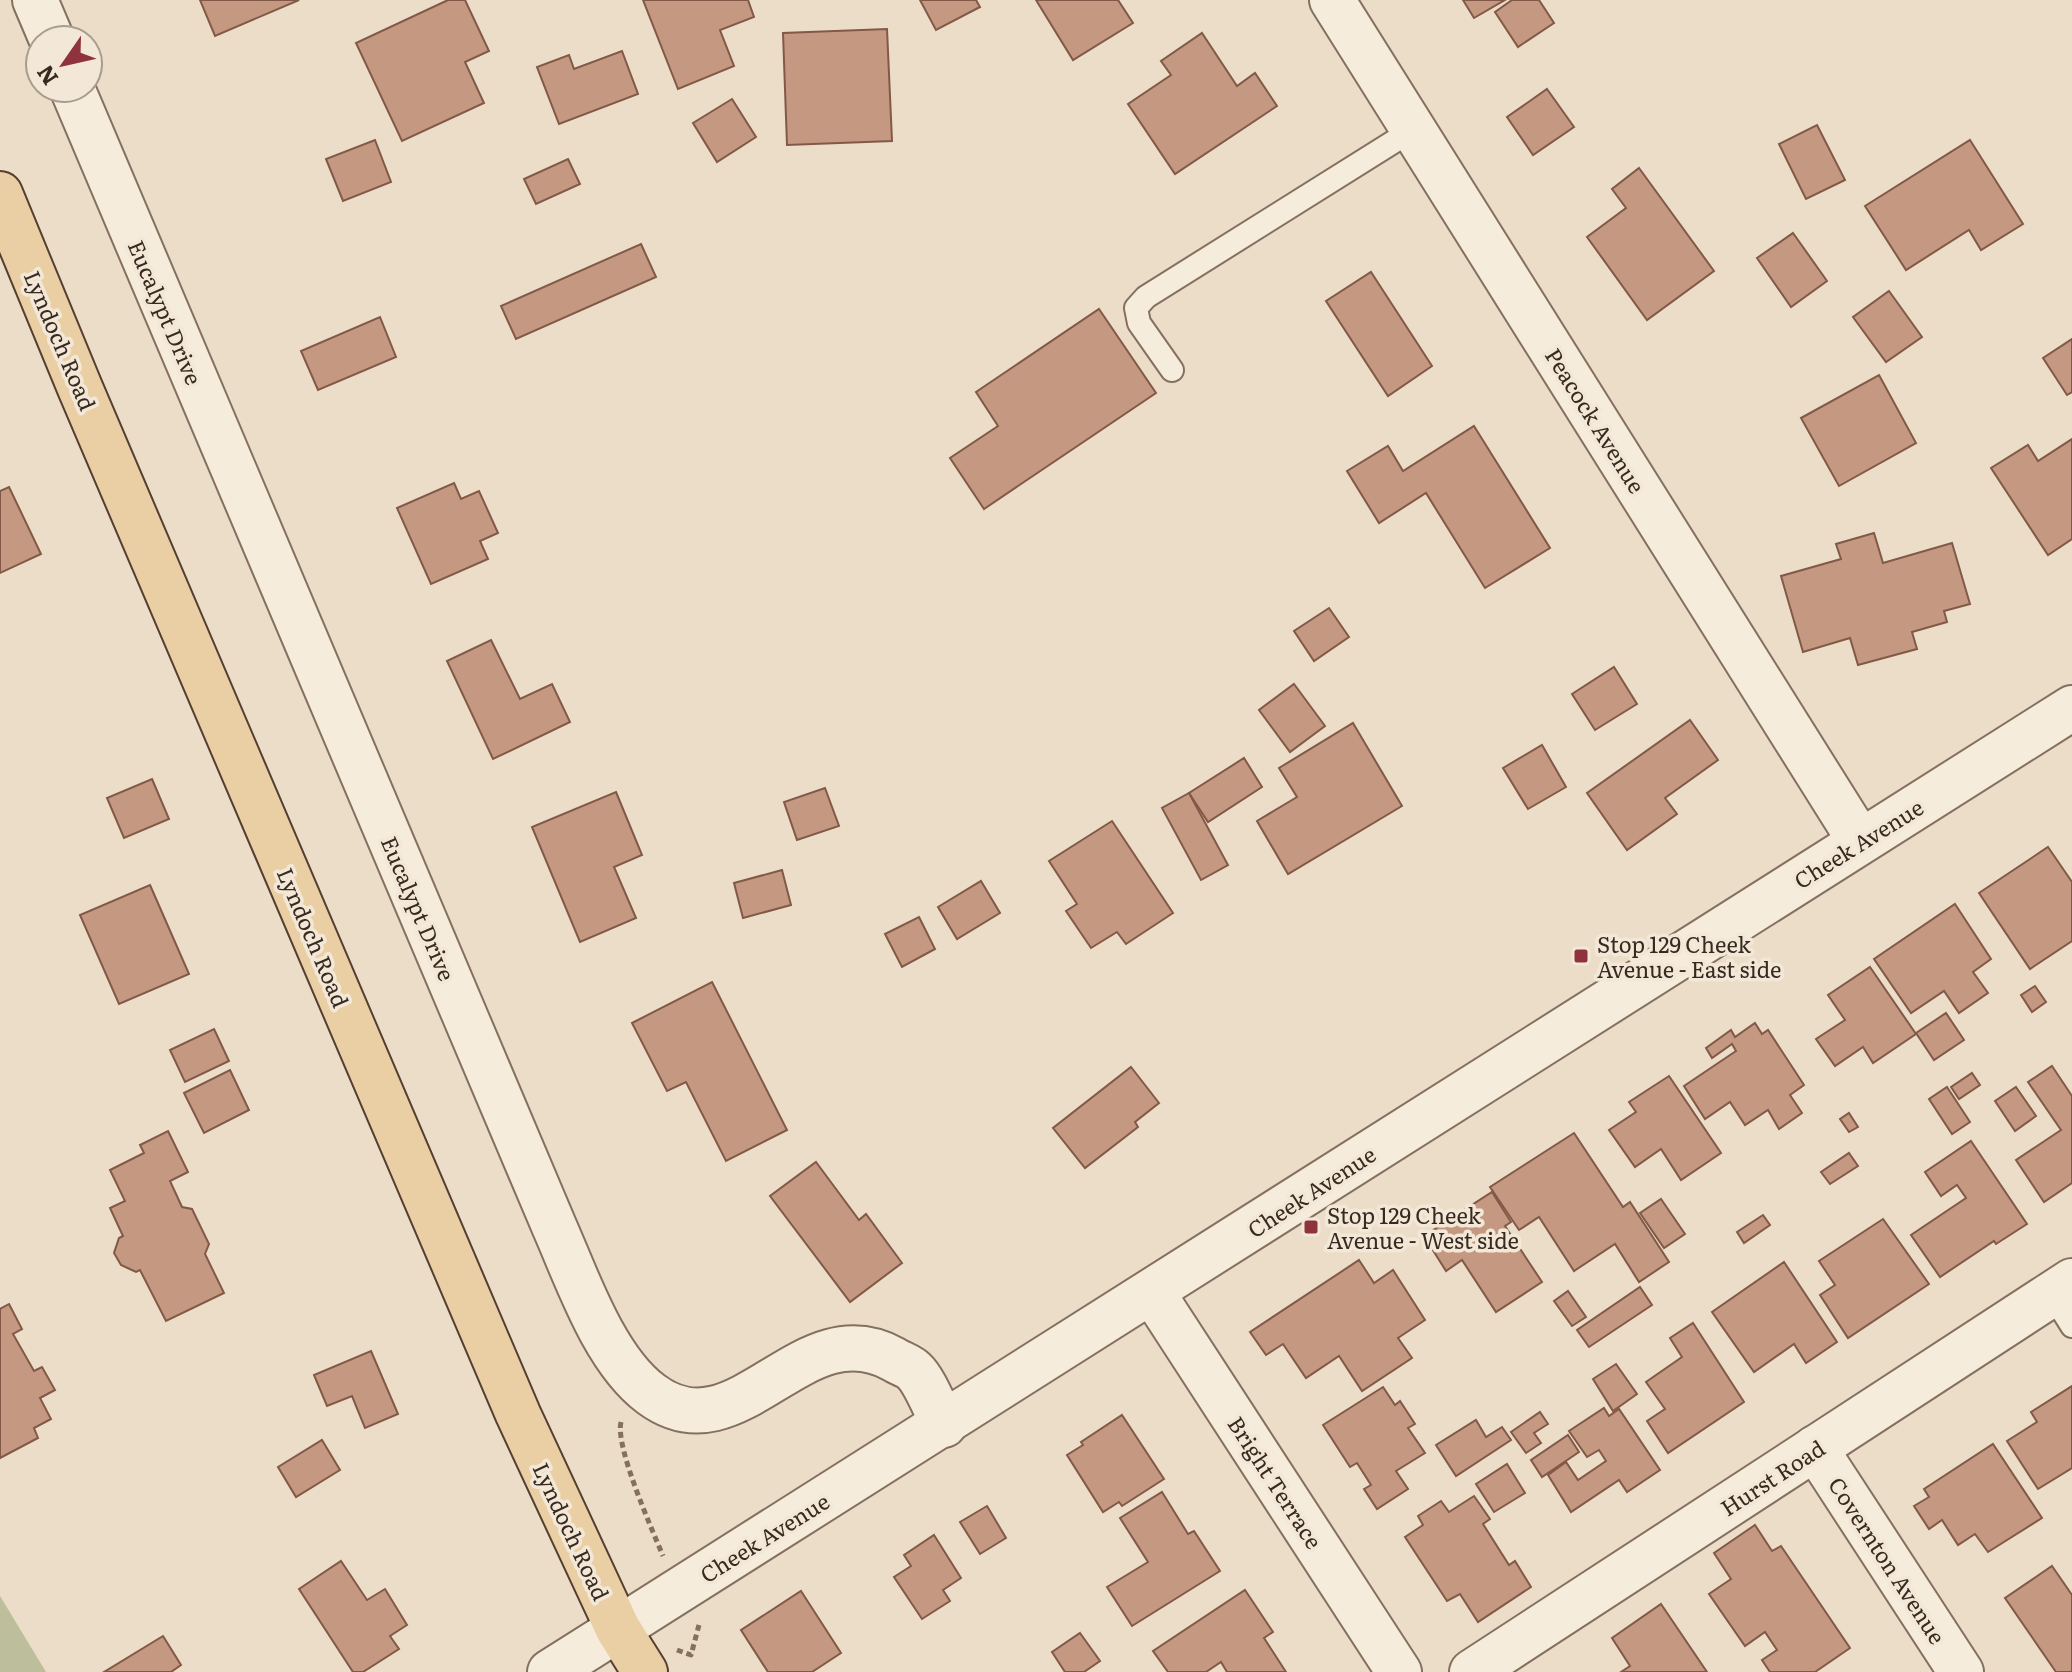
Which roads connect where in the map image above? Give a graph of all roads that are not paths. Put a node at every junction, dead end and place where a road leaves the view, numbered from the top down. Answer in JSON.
{"nodes":[{"id":1,"x":35,"y":0,"type":"edge"},
{"id":2,"x":1332,"y":0,"type":"edge"},
{"id":3,"x":45,"y":24,"type":"edge"},
{"id":4,"x":79,"y":104,"type":"edge"},
{"id":5,"x":1414,"y":129,"type":"junction"},
{"id":6,"x":0,"y":194,"type":"edge"},
{"id":7,"x":1172,"y":370,"type":"dead end"},
{"id":8,"x":2072,"y":708,"type":"edge"},
{"id":9,"x":1860,"y":841,"type":"junction"},
{"id":10,"x":1152,"y":1292,"type":"junction"},
{"id":11,"x":2065,"y":1300,"type":"edge"},
{"id":12,"x":944,"y":1425,"type":"junction"},
{"id":13,"x":1815,"y":1448,"type":"junction"},
{"id":14,"x":618,"y":1629,"type":"junction"},
{"id":15,"x":644,"y":1670,"type":"edge"},
{"id":16,"x":550,"y":1672,"type":"edge"},
{"id":17,"x":1399,"y":1672,"type":"edge"},
{"id":18,"x":1472,"y":1672,"type":"edge"},
{"id":19,"x":1961,"y":1672,"type":"edge"}],
"edges":[{"from":1,"to":3,"type":"street"},
{"from":2,"to":5,"type":"street","name":"Peacock Avenue"},
{"from":4,"to":12,"type":"street","name":"Eucalypt Drive"},
{"from":5,"to":7,"type":"lane"},
{"from":5,"to":9,"type":"street","name":"Peacock Avenue"},
{"from":6,"to":14,"type":"main road","name":"Lyndoch Road"},
{"from":8,"to":9,"type":"street","name":"Cheek Avenue"},
{"from":9,"to":10,"type":"street","name":"Cheek Avenue"},
{"from":10,"to":12,"type":"street","name":"Cheek Avenue"},
{"from":10,"to":17,"type":"street","name":"Bright Terrace"},
{"from":11,"to":13,"type":"street","name":"Hurst Road"},
{"from":12,"to":14,"type":"street","name":"Cheek Avenue"},
{"from":13,"to":18,"type":"street","name":"Hurst Road"},
{"from":13,"to":19,"type":"street","name":"Covernton Avenue"},
{"from":14,"to":15,"type":"main road","name":"Lyndoch Road"},
{"from":14,"to":16,"type":"street","name":"Cheek Avenue"}]}
